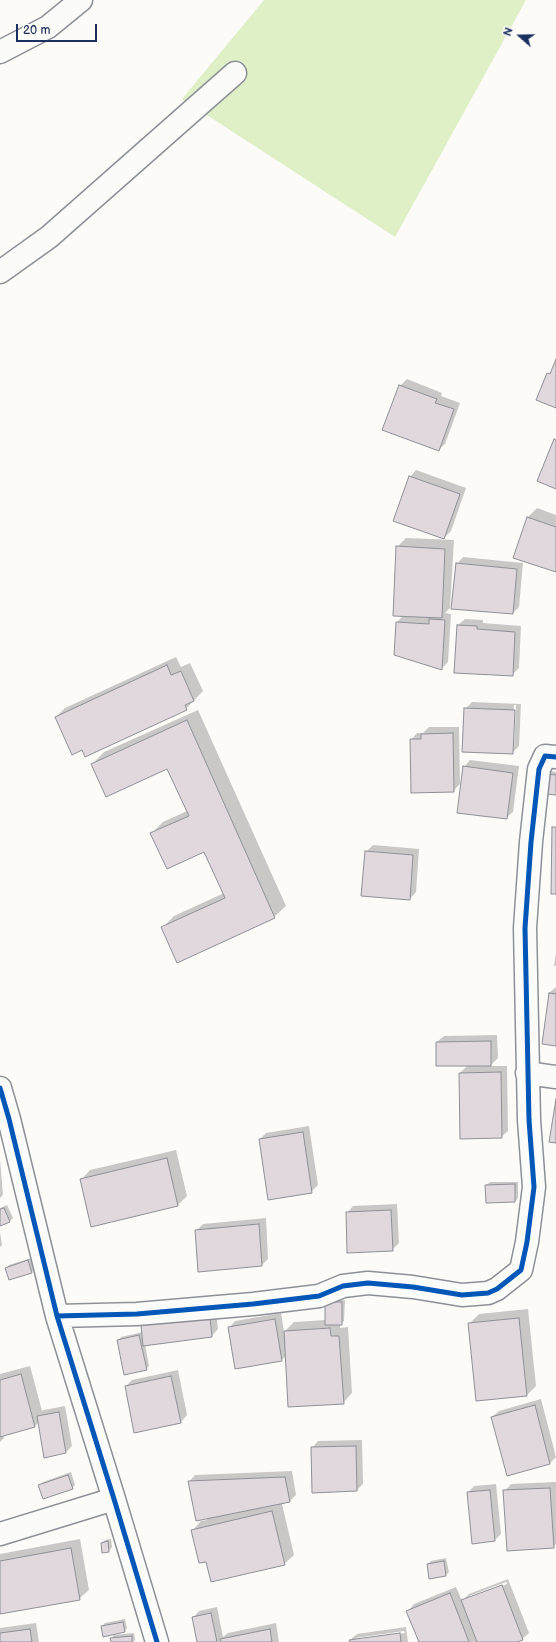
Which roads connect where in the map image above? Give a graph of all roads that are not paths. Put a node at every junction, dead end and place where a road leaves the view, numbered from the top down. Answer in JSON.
{"nodes":[{"id":1,"x":81,"y":0,"type":"edge"},
{"id":2,"x":0,"y":52,"type":"edge"},
{"id":3,"x":235,"y":73,"type":"dead end"},
{"id":4,"x":0,"y":272,"type":"edge"},
{"id":5,"x":556,"y":757,"type":"edge"},
{"id":6,"x":527,"y":1073,"type":"junction"},
{"id":7,"x":556,"y":1077,"type":"edge"},
{"id":8,"x":0,"y":1088,"type":"edge"},
{"id":9,"x":57,"y":1316,"type":"junction"},
{"id":10,"x":114,"y":1498,"type":"junction"},
{"id":11,"x":0,"y":1534,"type":"edge"},
{"id":12,"x":157,"y":1642,"type":"edge"}],
"edges":[{"from":1,"to":2,"type":"street"},
{"from":3,"to":4,"type":"street"},
{"from":5,"to":6,"type":"street"},
{"from":6,"to":7,"type":"street"},
{"from":6,"to":9,"type":"street"},
{"from":8,"to":9,"type":"street"},
{"from":9,"to":10,"type":"street"},
{"from":10,"to":11,"type":"street"},
{"from":10,"to":12,"type":"street"}]}
